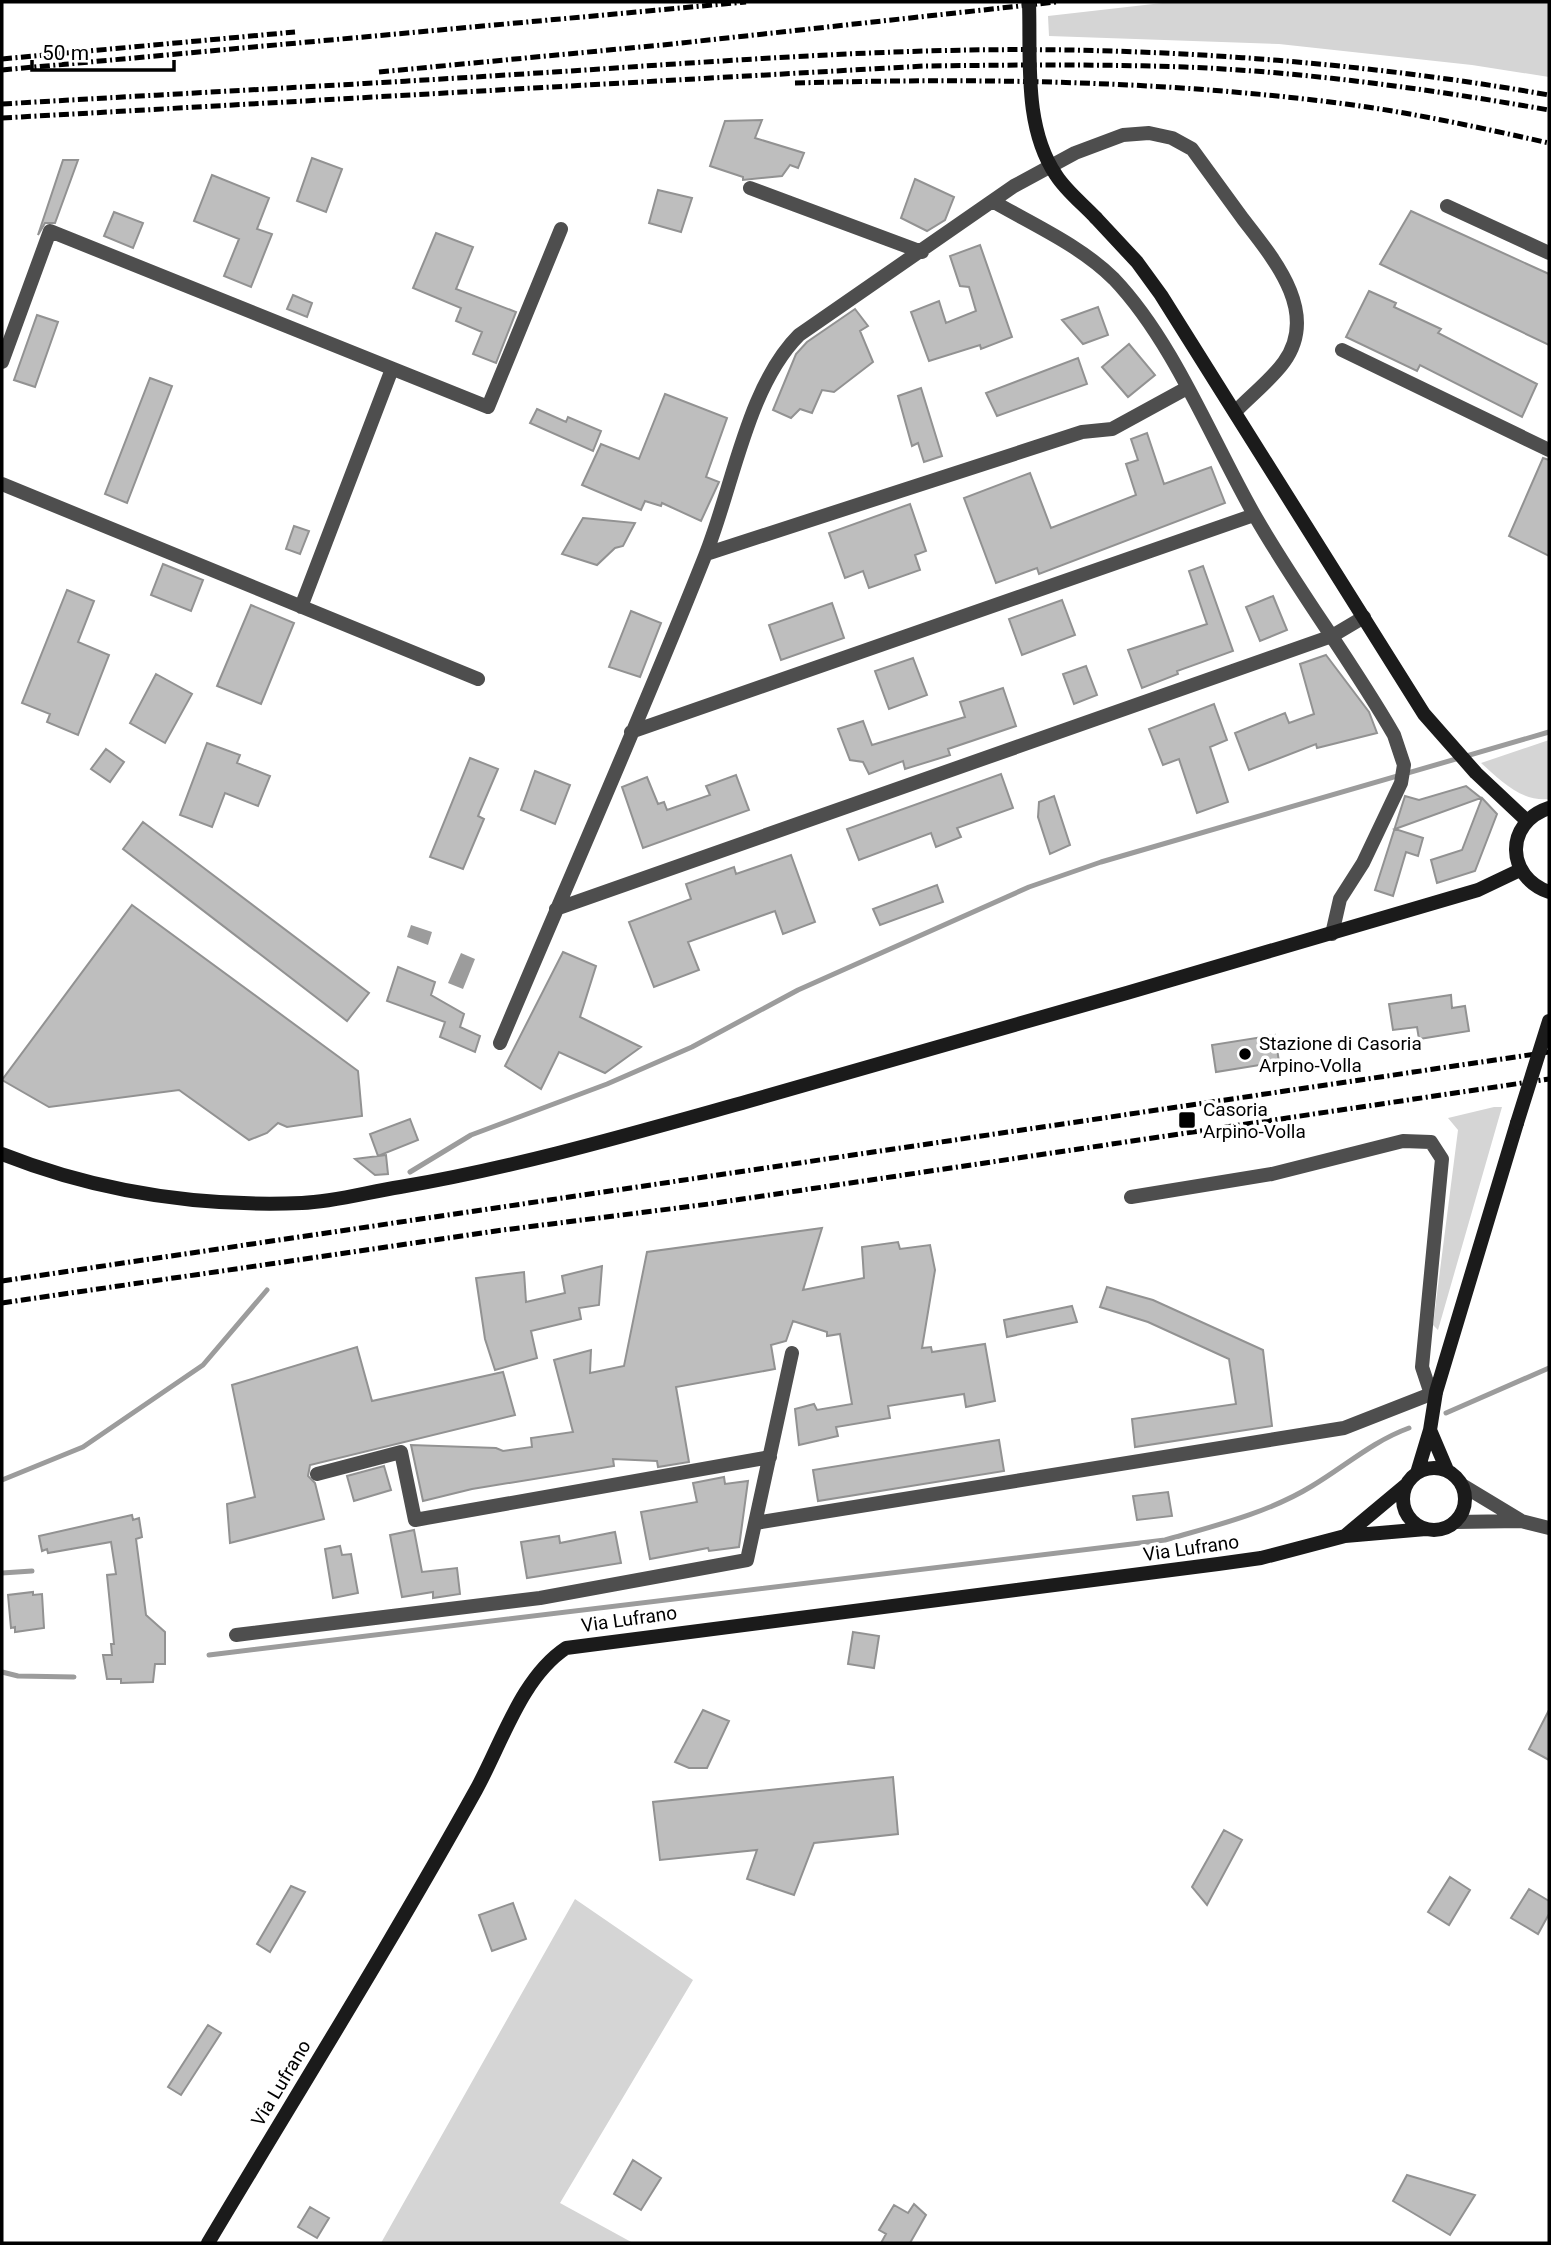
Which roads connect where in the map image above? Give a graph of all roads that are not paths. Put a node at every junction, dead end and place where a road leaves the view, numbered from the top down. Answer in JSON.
{"nodes":[{"id":1,"x":1029,"y":2,"type":"edge"},
{"id":2,"x":750,"y":188,"type":"dead end"},
{"id":3,"x":994,"y":202,"type":"junction"},
{"id":4,"x":1447,"y":206,"type":"dead end"},
{"id":5,"x":561,"y":229,"type":"dead end"},
{"id":6,"x":922,"y":252,"type":"junction"},
{"id":7,"x":1549,"y":253,"type":"edge"},
{"id":8,"x":1342,"y":350,"type":"dead end"},
{"id":9,"x":2,"y":362,"type":"edge"},
{"id":10,"x":391,"y":369,"type":"junction"},
{"id":11,"x":1187,"y":388,"type":"junction"},
{"id":12,"x":1234,"y":412,"type":"junction"},
{"id":13,"x":1549,"y":450,"type":"edge"},
{"id":14,"x":2,"y":484,"type":"edge"},
{"id":15,"x":1254,"y":515,"type":"junction"},
{"id":16,"x":706,"y":554,"type":"junction"},
{"id":17,"x":301,"y":607,"type":"junction"},
{"id":18,"x":1364,"y":617,"type":"junction"},
{"id":19,"x":1332,"y":636,"type":"junction"},
{"id":20,"x":478,"y":679,"type":"dead end"},
{"id":21,"x":631,"y":732,"type":"junction"},
{"id":22,"x":1549,"y":808,"type":"edge"},
{"id":23,"x":1527,"y":821,"type":"junction"},
{"id":24,"x":1520,"y":870,"type":"junction"},
{"id":25,"x":1549,"y":892,"type":"edge"},
{"id":26,"x":556,"y":909,"type":"junction"},
{"id":27,"x":1332,"y":933,"type":"junction"},
{"id":28,"x":1549,"y":1021,"type":"edge"},
{"id":29,"x":500,"y":1043,"type":"dead end"},
{"id":30,"x":2,"y":1154,"type":"edge"},
{"id":31,"x":1131,"y":1197,"type":"dead end"},
{"id":32,"x":792,"y":1353,"type":"dead end"},
{"id":33,"x":1436,"y":1392,"type":"junction"},
{"id":34,"x":1430,"y":1430,"type":"junction"},
{"id":35,"x":770,"y":1457,"type":"junction"},
{"id":36,"x":1447,"y":1470,"type":"junction"},
{"id":37,"x":1417,"y":1473,"type":"junction"},
{"id":38,"x":317,"y":1475,"type":"dead end"},
{"id":39,"x":1407,"y":1484,"type":"junction"},
{"id":40,"x":1462,"y":1485,"type":"junction"},
{"id":41,"x":1521,"y":1521,"type":"junction"},
{"id":42,"x":1455,"y":1522,"type":"junction"},
{"id":43,"x":755,"y":1523,"type":"junction"},
{"id":44,"x":1549,"y":1528,"type":"edge"},
{"id":45,"x":1426,"y":1529,"type":"junction"},
{"id":46,"x":1345,"y":1536,"type":"junction"},
{"id":47,"x":236,"y":1634,"type":"dead end"},
{"id":48,"x":208,"y":2243,"type":"edge"}],
"edges":[{"from":1,"to":12,"type":"street","bridge":true},
{"from":2,"to":6,"type":"street"},
{"from":3,"to":6,"type":"street"},
{"from":3,"to":11,"type":"street"},
{"from":3,"to":12,"type":"street"},
{"from":4,"to":7,"type":"street"},
{"from":5,"to":10,"type":"street"},
{"from":6,"to":16,"type":"street"},
{"from":8,"to":13,"type":"street"},
{"from":9,"to":10,"type":"street"},
{"from":10,"to":17,"type":"street"},
{"from":11,"to":15,"type":"street"},
{"from":11,"to":16,"type":"street"},
{"from":12,"to":18,"type":"street"},
{"from":14,"to":17,"type":"street"},
{"from":15,"to":19,"type":"street"},
{"from":15,"to":21,"type":"street"},
{"from":16,"to":21,"type":"street"},
{"from":17,"to":20,"type":"street"},
{"from":18,"to":19,"type":"street"},
{"from":18,"to":23,"type":"street"},
{"from":19,"to":26,"type":"street"},
{"from":19,"to":27,"type":"street"},
{"from":21,"to":26,"type":"street"},
{"from":22,"to":23,"type":"street"},
{"from":23,"to":24,"type":"street"},
{"from":24,"to":25,"type":"street"},
{"from":24,"to":27,"type":"street"},
{"from":26,"to":29,"type":"street"},
{"from":27,"to":30,"type":"street"},
{"from":28,"to":33,"type":"street","name":"Via Lufrano","bridge":true},
{"from":31,"to":33,"type":"street"},
{"from":32,"to":35,"type":"street"},
{"from":33,"to":34,"type":"street","name":"Via Lufrano"},
{"from":33,"to":43,"type":"street"},
{"from":34,"to":36,"type":"street","name":"Via Lufrano"},
{"from":34,"to":37,"type":"street","name":"Via Lufrano"},
{"from":35,"to":38,"type":"street"},
{"from":35,"to":43,"type":"street"},
{"from":36,"to":37,"type":"street"},
{"from":36,"to":40,"type":"street","name":"Via Lufrano"},
{"from":37,"to":39,"type":"street","name":"Via Lufrano"},
{"from":39,"to":45,"type":"street"},
{"from":39,"to":46,"type":"street","name":"Via Lufrano"},
{"from":40,"to":41,"type":"street","name":"Via Lufrano"},
{"from":40,"to":42,"type":"street"},
{"from":41,"to":42,"type":"street","name":"Via Lufrano"},
{"from":41,"to":44,"type":"street","name":"Via Lufrano"},
{"from":42,"to":45,"type":"street","name":"Via Lufrano"},
{"from":43,"to":47,"type":"street"},
{"from":45,"to":46,"type":"street","name":"Via Lufrano"},
{"from":46,"to":48,"type":"street","name":"Via Lufrano"}]}
